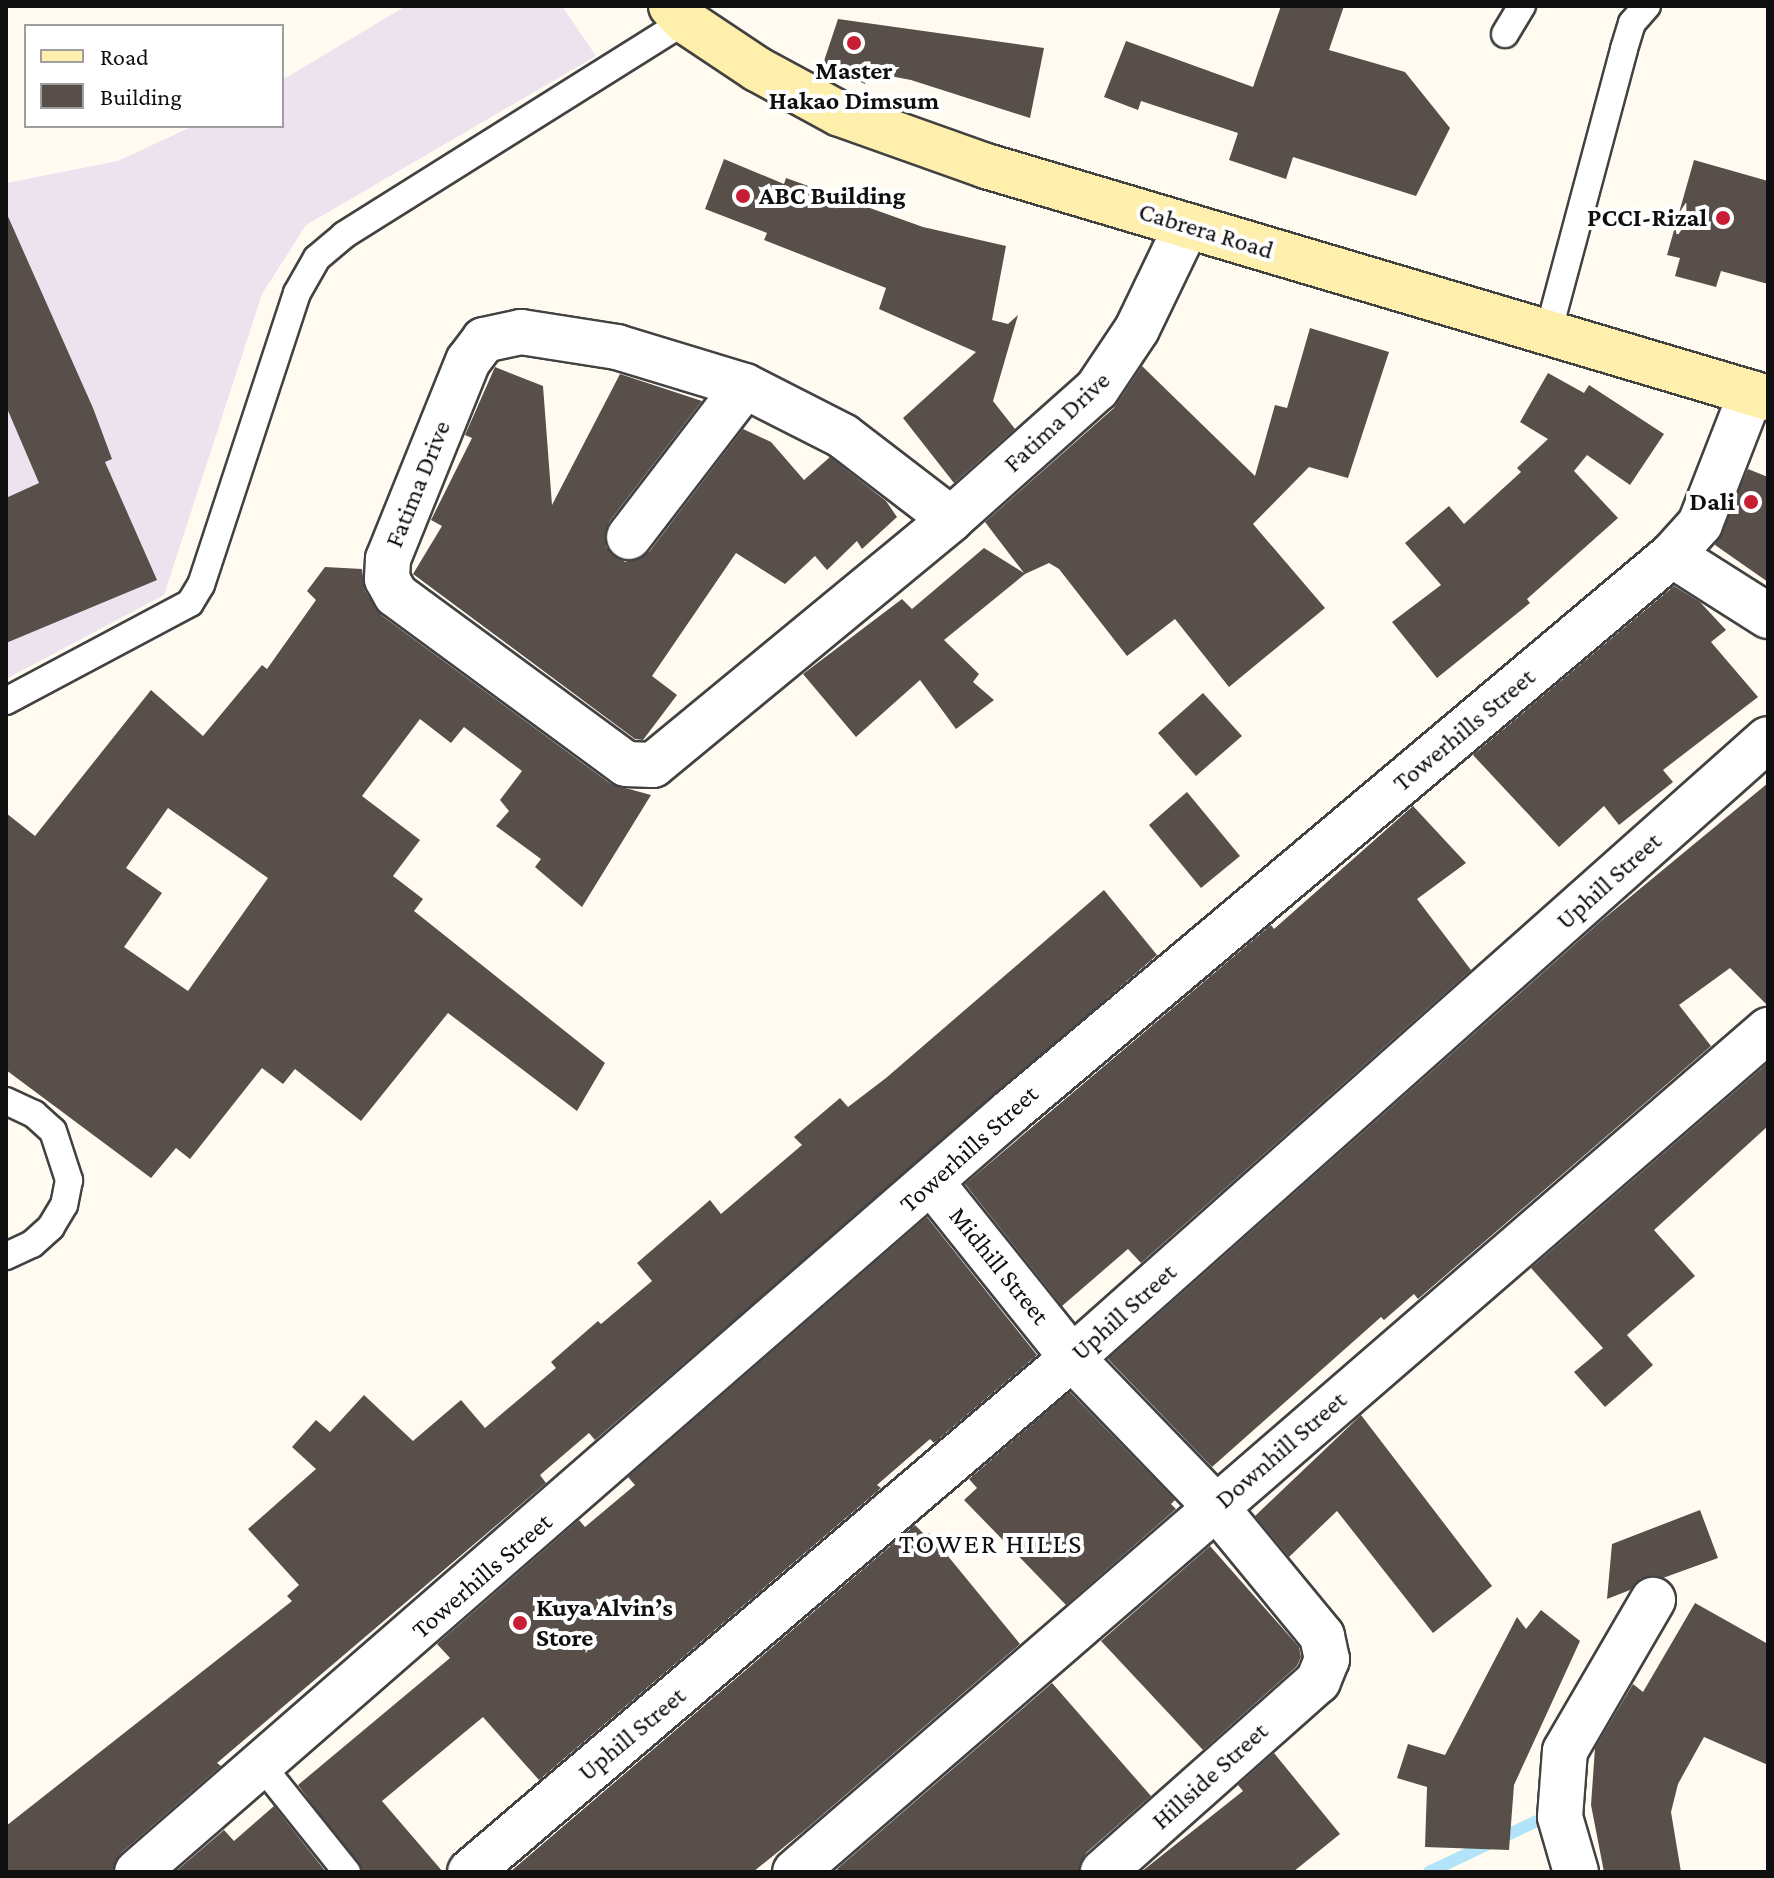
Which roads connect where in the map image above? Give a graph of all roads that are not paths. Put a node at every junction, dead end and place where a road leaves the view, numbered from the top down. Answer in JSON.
{"nodes":[{"id":1,"x":1522,"y":6,"type":"edge"},
{"id":2,"x":1647,"y":6,"type":"edge"},
{"id":3,"x":678,"y":14,"type":"edge"},
{"id":4,"x":1505,"y":34,"type":"dead end"},
{"id":5,"x":1187,"y":225,"type":"junction"},
{"id":6,"x":1548,"y":333,"type":"junction"},
{"id":7,"x":745,"y":386,"type":"junction"},
{"id":8,"x":1759,"y":396,"type":"edge"},
{"id":9,"x":951,"y":519,"type":"junction"},
{"id":10,"x":629,"y":537,"type":"dead end"},
{"id":11,"x":1672,"y":555,"type":"junction"},
{"id":12,"x":1768,"y":616,"type":"edge"},
{"id":13,"x":6,"y":701,"type":"edge"},
{"id":14,"x":1768,"y":739,"type":"edge"},
{"id":15,"x":1768,"y":1030,"type":"edge"},
{"id":16,"x":6,"y":1101,"type":"edge"},
{"id":17,"x":932,"y":1183,"type":"junction"},
{"id":18,"x":6,"y":1256,"type":"edge"},
{"id":19,"x":1072,"y":1358,"type":"junction"},
{"id":20,"x":1215,"y":1506,"type":"junction"},
{"id":21,"x":1653,"y":1600,"type":"dead end"},
{"id":22,"x":1318,"y":1681,"type":"joint"},
{"id":23,"x":262,"y":1766,"type":"junction"},
{"id":24,"x":137,"y":1872,"type":"edge"},
{"id":25,"x":347,"y":1872,"type":"edge"},
{"id":26,"x":470,"y":1872,"type":"edge"},
{"id":27,"x":795,"y":1872,"type":"edge"},
{"id":28,"x":1103,"y":1872,"type":"edge"},
{"id":29,"x":1576,"y":1872,"type":"edge"}],
"edges":[{"from":1,"to":4,"type":"lane"},
{"from":2,"to":6,"type":"lane"},
{"from":3,"to":5,"type":"main road","name":"Cabrera Road"},
{"from":3,"to":13,"type":"lane"},
{"from":5,"to":6,"type":"main road","name":"Cabrera Road"},
{"from":5,"to":9,"type":"street","name":"Fatima Drive"},
{"from":6,"to":8,"type":"main road","name":"Cabrera Road"},
{"from":7,"to":9,"type":"street","name":"Fatima Drive"},
{"from":7,"to":9,"type":"street","name":"Fatima Drive"},
{"from":7,"to":10,"type":"street"},
{"from":8,"to":11,"type":"street","name":"Towerhills Street"},
{"from":11,"to":12,"type":"street"},
{"from":11,"to":17,"type":"street","name":"Towerhills Street"},
{"from":14,"to":19,"type":"street","name":"Uphill Street"},
{"from":15,"to":20,"type":"street","name":"Downhill Street"},
{"from":16,"to":18,"type":"lane"},
{"from":17,"to":19,"type":"street","name":"Midhill Street"},
{"from":17,"to":23,"type":"street","name":"Towerhills Street"},
{"from":19,"to":20,"type":"street","name":"Midhill Street"},
{"from":19,"to":26,"type":"street","name":"Uphill Street"},
{"from":20,"to":22,"type":"street","name":"Midhill Street"},
{"from":20,"to":27,"type":"street","name":"Downhill Street"},
{"from":21,"to":29,"type":"street"},
{"from":22,"to":28,"type":"street","name":"Hillside Street"},
{"from":23,"to":24,"type":"street","name":"Towerhills Street"},
{"from":23,"to":25,"type":"lane"}]}
